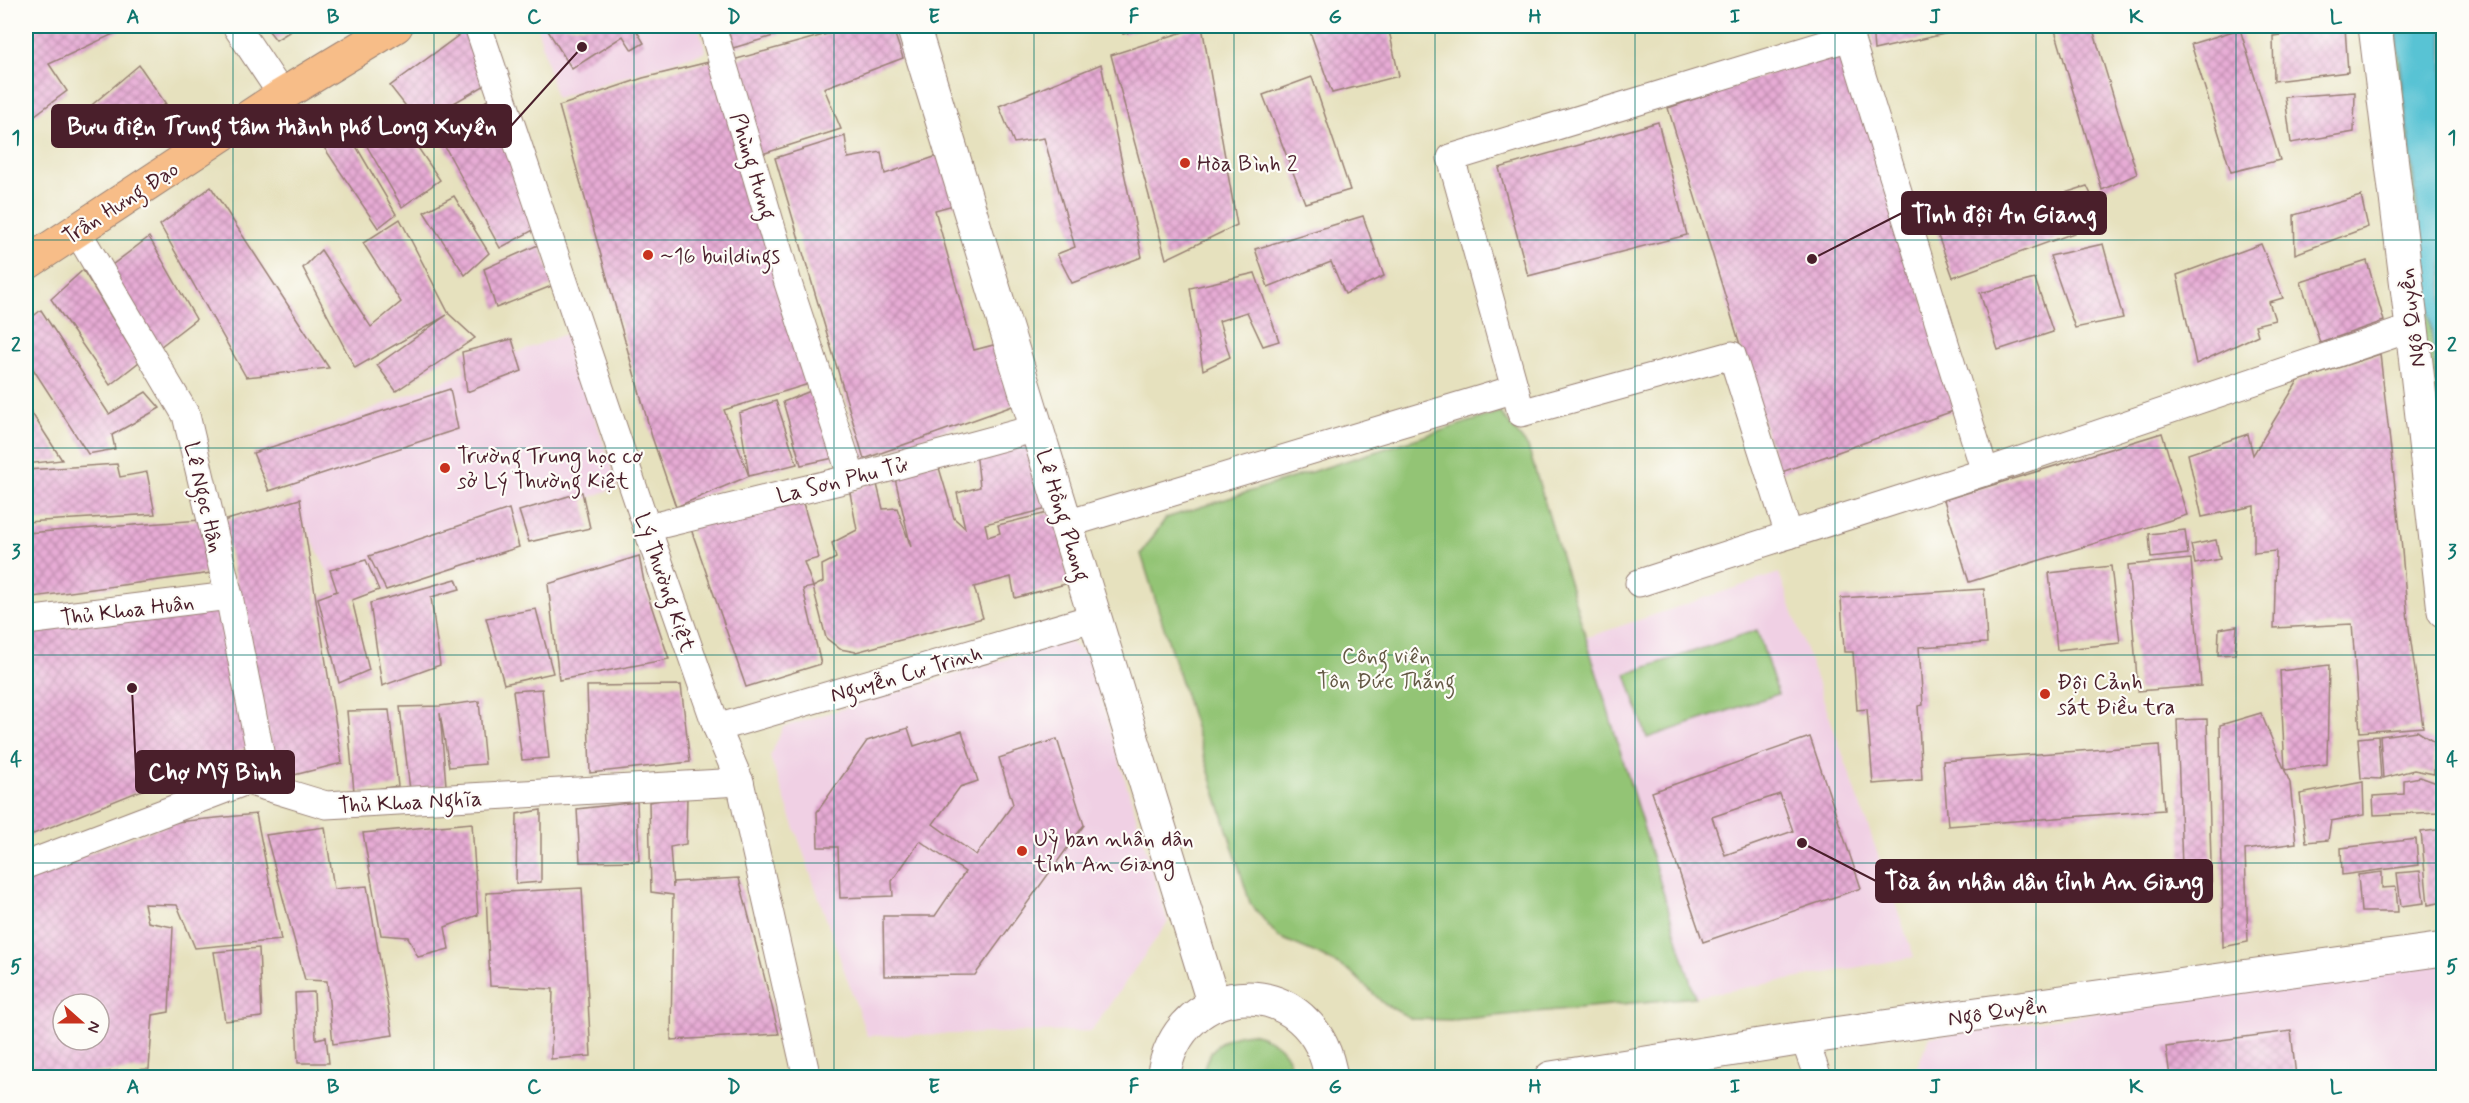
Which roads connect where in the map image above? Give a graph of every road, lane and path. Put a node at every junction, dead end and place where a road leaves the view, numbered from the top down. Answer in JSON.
{"nodes":[{"id":1,"x":236,"y":26,"type":"edge"},
{"id":2,"x":396,"y":26,"type":"edge"},
{"id":3,"x":478,"y":26,"type":"edge"},
{"id":4,"x":712,"y":26,"type":"edge"},
{"id":5,"x":914,"y":26,"type":"edge"},
{"id":6,"x":2375,"y":26,"type":"edge"},
{"id":7,"x":282,"y":95,"type":"junction"},
{"id":8,"x":77,"y":231,"type":"junction"},
{"id":9,"x":26,"y":264,"type":"edge"},
{"id":10,"x":2412,"y":328,"type":"junction"},
{"id":11,"x":1515,"y":389,"type":"junction"},
{"id":12,"x":1037,"y":428,"type":"junction"},
{"id":13,"x":1985,"y":472,"type":"junction"},
{"id":14,"x":852,"y":478,"type":"junction"},
{"id":15,"x":1067,"y":524,"type":"junction"},
{"id":16,"x":647,"y":528,"type":"junction"},
{"id":17,"x":1789,"y":535,"type":"junction"},
{"id":18,"x":1639,"y":584,"type":"dead end"},
{"id":19,"x":229,"y":596,"type":"junction"},
{"id":20,"x":2444,"y":611,"type":"edge"},
{"id":21,"x":1096,"y":617,"type":"junction"},
{"id":22,"x":26,"y":621,"type":"edge"},
{"id":23,"x":717,"y":728,"type":"junction"},
{"id":24,"x":740,"y":782,"type":"junction"},
{"id":25,"x":267,"y":787,"type":"junction"},
{"id":26,"x":26,"y":865,"type":"edge"},
{"id":27,"x":2444,"y":950,"type":"edge"},
{"id":28,"x":1214,"y":1005,"type":"junction"},
{"id":29,"x":1804,"y":1038,"type":"junction"},
{"id":30,"x":807,"y":1077,"type":"edge"},
{"id":31,"x":1163,"y":1077,"type":"edge"},
{"id":32,"x":1332,"y":1077,"type":"edge"},
{"id":33,"x":1551,"y":1077,"type":"edge"},
{"id":34,"x":1818,"y":1077,"type":"edge"}],
"edges":[{"from":1,"to":7,"type":"street"},
{"from":2,"to":7,"type":"highway","name":"Trần Hưng Đạo"},
{"from":3,"to":16,"type":"street","name":"Lý Thường Kiệt"},
{"from":4,"to":14,"type":"street","name":"Phùng Hưng"},
{"from":5,"to":12,"type":"street","name":"Lê Hồng Phong"},
{"from":6,"to":10,"type":"street","name":"Ngô Quyền"},
{"from":7,"to":8,"type":"highway","name":"Trần Hưng Đạo"},
{"from":8,"to":9,"type":"highway","name":"Trần Hưng Đạo"},
{"from":8,"to":19,"type":"street","name":"Lê Ngọc Hân"},
{"from":10,"to":13,"type":"street"},
{"from":10,"to":20,"type":"street","name":"Ngô Quyền"},
{"from":11,"to":13,"type":"street"},
{"from":11,"to":15,"type":"street"},
{"from":11,"to":17,"type":"street"},
{"from":12,"to":14,"type":"street","name":"La Sơn Phu Tử"},
{"from":12,"to":15,"type":"street","name":"Lê Hồng Phong"},
{"from":13,"to":17,"type":"street"},
{"from":14,"to":16,"type":"street","name":"La Sơn Phu Tử"},
{"from":15,"to":21,"type":"street","name":"Lê Hồng Phong"},
{"from":16,"to":23,"type":"street","name":"Lý Thường Kiệt"},
{"from":17,"to":18,"type":"street"},
{"from":19,"to":22,"type":"street","name":"Thủ Khoa Huân"},
{"from":19,"to":25,"type":"street","name":"Lê Ngọc Hân"},
{"from":21,"to":23,"type":"street","name":"Nguyễn Cư Trinh"},
{"from":21,"to":28,"type":"street","name":"Lê Hồng Phong"},
{"from":23,"to":24,"type":"street","name":"Lý Thường Kiệt"},
{"from":24,"to":25,"type":"street","name":"Thủ Khoa Nghĩa"},
{"from":24,"to":30,"type":"street","name":"Lý Thường Kiệt"},
{"from":25,"to":26,"type":"street","name":"Thủ Khoa Nghĩa"},
{"from":27,"to":29,"type":"street","name":"Ngô Quyền"},
{"from":28,"to":31,"type":"street"},
{"from":28,"to":32,"type":"street"},
{"from":29,"to":33,"type":"street","name":"Ngô Quyền"},
{"from":29,"to":34,"type":"street"}]}
